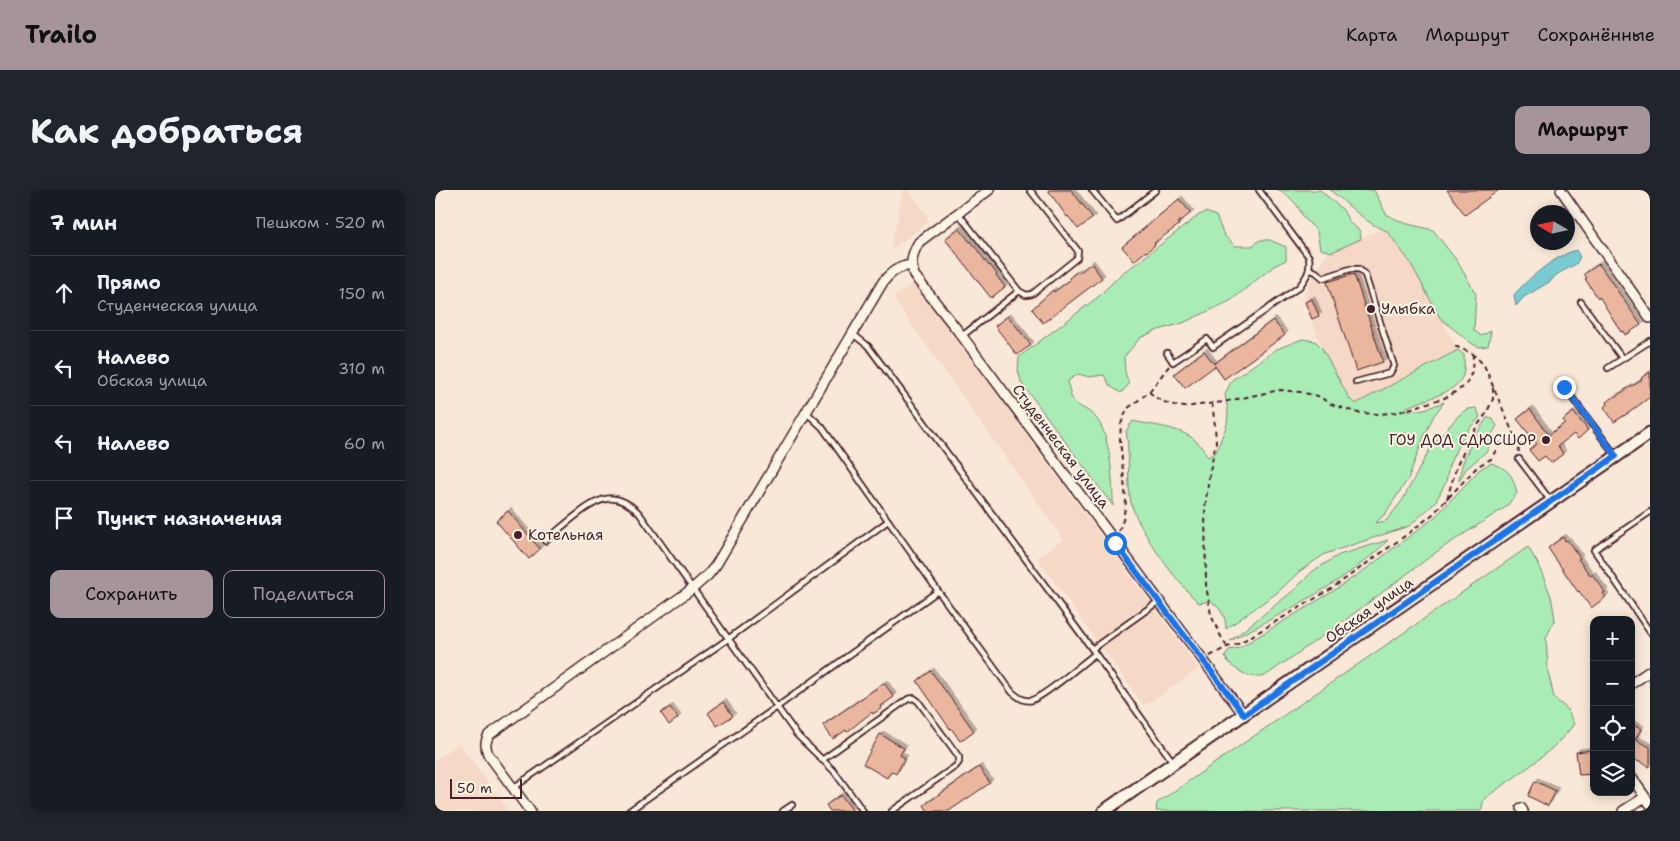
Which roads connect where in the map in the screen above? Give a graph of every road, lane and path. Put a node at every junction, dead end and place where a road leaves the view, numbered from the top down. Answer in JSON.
{"nodes":[{"id":1,"x":989,"y":190,"type":"edge"},
{"id":2,"x":1030,"y":190,"type":"edge"},
{"id":3,"x":1092,"y":190,"type":"edge"},
{"id":4,"x":1156,"y":190,"type":"edge"},
{"id":5,"x":1259,"y":190,"type":"edge"},
{"id":6,"x":1561,"y":190,"type":"edge"},
{"id":7,"x":958,"y":213,"type":"junction"},
{"id":8,"x":911,"y":265,"type":"junction"},
{"id":9,"x":1309,"y":269,"type":"junction"},
{"id":10,"x":1019,"y":290,"type":"junction"},
{"id":11,"x":1581,"y":302,"type":"dead end"},
{"id":12,"x":1650,"y":318,"type":"edge"},
{"id":13,"x":853,"y":334,"type":"junction"},
{"id":14,"x":962,"y":336,"type":"junction"},
{"id":15,"x":1650,"y":340,"type":"edge"},
{"id":16,"x":1455,"y":346,"type":"dead end"},
{"id":17,"x":1167,"y":353,"type":"dead end"},
{"id":18,"x":1473,"y":354,"type":"junction"},
{"id":19,"x":1622,"y":358,"type":"junction"},
{"id":20,"x":1173,"y":362,"type":"junction"},
{"id":21,"x":1608,"y":368,"type":"dead end"},
{"id":22,"x":1356,"y":382,"type":"dead end"},
{"id":23,"x":1493,"y":384,"type":"junction"},
{"id":24,"x":1564,"y":387,"type":"dead end"},
{"id":25,"x":1149,"y":392,"type":"junction"},
{"id":26,"x":1211,"y":403,"type":"junction"},
{"id":27,"x":807,"y":413,"type":"junction"},
{"id":28,"x":1650,"y":433,"type":"edge"},
{"id":29,"x":1518,"y":445,"type":"junction"},
{"id":30,"x":1616,"y":456,"type":"junction"},
{"id":31,"x":1519,"y":459,"type":"joint"},
{"id":32,"x":1447,"y":500,"type":"junction"},
{"id":33,"x":1551,"y":502,"type":"junction"},
{"id":34,"x":1650,"y":512,"type":"edge"},
{"id":35,"x":888,"y":521,"type":"junction"},
{"id":36,"x":545,"y":541,"type":"dead end"},
{"id":37,"x":1115,"y":543,"type":"junction"},
{"id":38,"x":692,"y":589,"type":"junction"},
{"id":39,"x":937,"y":591,"type":"junction"},
{"id":40,"x":1159,"y":601,"type":"junction"},
{"id":41,"x":1650,"y":632,"type":"edge"},
{"id":42,"x":728,"y":640,"type":"junction"},
{"id":43,"x":1227,"y":647,"type":"junction"},
{"id":44,"x":1092,"y":649,"type":"junction"},
{"id":45,"x":1095,"y":654,"type":"junction"},
{"id":46,"x":1203,"y":660,"type":"junction"},
{"id":47,"x":1650,"y":671,"type":"edge"},
{"id":48,"x":1635,"y":681,"type":"edge"},
{"id":49,"x":777,"y":708,"type":"junction"},
{"id":50,"x":1244,"y":715,"type":"junction"},
{"id":51,"x":822,"y":760,"type":"junction"},
{"id":52,"x":1174,"y":763,"type":"junction"},
{"id":53,"x":1635,"y":783,"type":"edge"},
{"id":54,"x":513,"y":788,"type":"junction"},
{"id":55,"x":1648,"y":801,"type":"edge"},
{"id":56,"x":792,"y":805,"type":"dead end"},
{"id":57,"x":530,"y":811,"type":"edge"},
{"id":58,"x":629,"y":811,"type":"edge"},
{"id":59,"x":783,"y":811,"type":"edge"},
{"id":60,"x":863,"y":811,"type":"edge"},
{"id":61,"x":892,"y":811,"type":"edge"},
{"id":62,"x":1104,"y":811,"type":"edge"},
{"id":63,"x":1623,"y":811,"type":"edge"}],
"edges":[{"from":1,"to":7,"type":"street"},
{"from":2,"to":10,"type":"lane"},
{"from":3,"to":4,"type":"lane"},
{"from":5,"to":9,"type":"lane"},
{"from":6,"to":12,"type":"street"},
{"from":7,"to":8,"type":"street"},
{"from":7,"to":10,"type":"lane"},
{"from":8,"to":13,"type":"street"},
{"from":8,"to":14,"type":"street","name":"Студенческая улица"},
{"from":9,"to":20,"type":"lane"},
{"from":9,"to":22,"type":"lane"},
{"from":10,"to":14,"type":"lane"},
{"from":11,"to":19,"type":"lane"},
{"from":13,"to":27,"type":"street"},
{"from":13,"to":44,"type":"lane"},
{"from":14,"to":37,"type":"street","name":"Студенческая улица"},
{"from":15,"to":19,"type":"lane"},
{"from":16,"to":18,"type":"path"},
{"from":17,"to":20,"type":"lane"},
{"from":18,"to":23,"type":"path"},
{"from":18,"to":26,"type":"path"},
{"from":19,"to":21,"type":"lane"},
{"from":20,"to":25,"type":"path"},
{"from":23,"to":29,"type":"path"},
{"from":23,"to":32,"type":"path"},
{"from":24,"to":30,"type":"lane"},
{"from":25,"to":26,"type":"path"},
{"from":25,"to":37,"type":"path"},
{"from":26,"to":43,"type":"path"},
{"from":27,"to":35,"type":"lane"},
{"from":27,"to":38,"type":"street"},
{"from":28,"to":30,"type":"street","name":"Обская улица"},
{"from":29,"to":31,"type":"path"},
{"from":29,"to":32,"type":"path"},
{"from":30,"to":33,"type":"street","name":"Обская улица"},
{"from":31,"to":33,"type":"lane"},
{"from":32,"to":43,"type":"path"},
{"from":33,"to":50,"type":"street","name":"Обская улица"},
{"from":34,"to":41,"type":"lane"},
{"from":35,"to":39,"type":"lane"},
{"from":35,"to":42,"type":"lane"},
{"from":36,"to":38,"type":"lane"},
{"from":37,"to":40,"type":"street","name":"Студенческая улица"},
{"from":38,"to":42,"type":"lane"},
{"from":38,"to":54,"type":"street"},
{"from":39,"to":45,"type":"lane"},
{"from":39,"to":49,"type":"lane"},
{"from":40,"to":44,"type":"lane"},
{"from":40,"to":46,"type":"street","name":"Студенческая улица"},
{"from":42,"to":49,"type":"lane"},
{"from":42,"to":54,"type":"lane"},
{"from":43,"to":46,"type":"path"},
{"from":44,"to":45,"type":"lane"},
{"from":45,"to":52,"type":"lane"},
{"from":46,"to":50,"type":"street","name":"Студенческая улица"},
{"from":47,"to":48,"type":"street"},
{"from":49,"to":51,"type":"lane"},
{"from":49,"to":58,"type":"lane"},
{"from":50,"to":52,"type":"street","name":"Обская улица"},
{"from":51,"to":60,"type":"lane"},
{"from":51,"to":61,"type":"lane"},
{"from":52,"to":62,"type":"street","name":"Обская улица"},
{"from":53,"to":55,"type":"street"},
{"from":54,"to":57,"type":"street"},
{"from":55,"to":63,"type":"street"},
{"from":56,"to":59,"type":"lane"}]}
